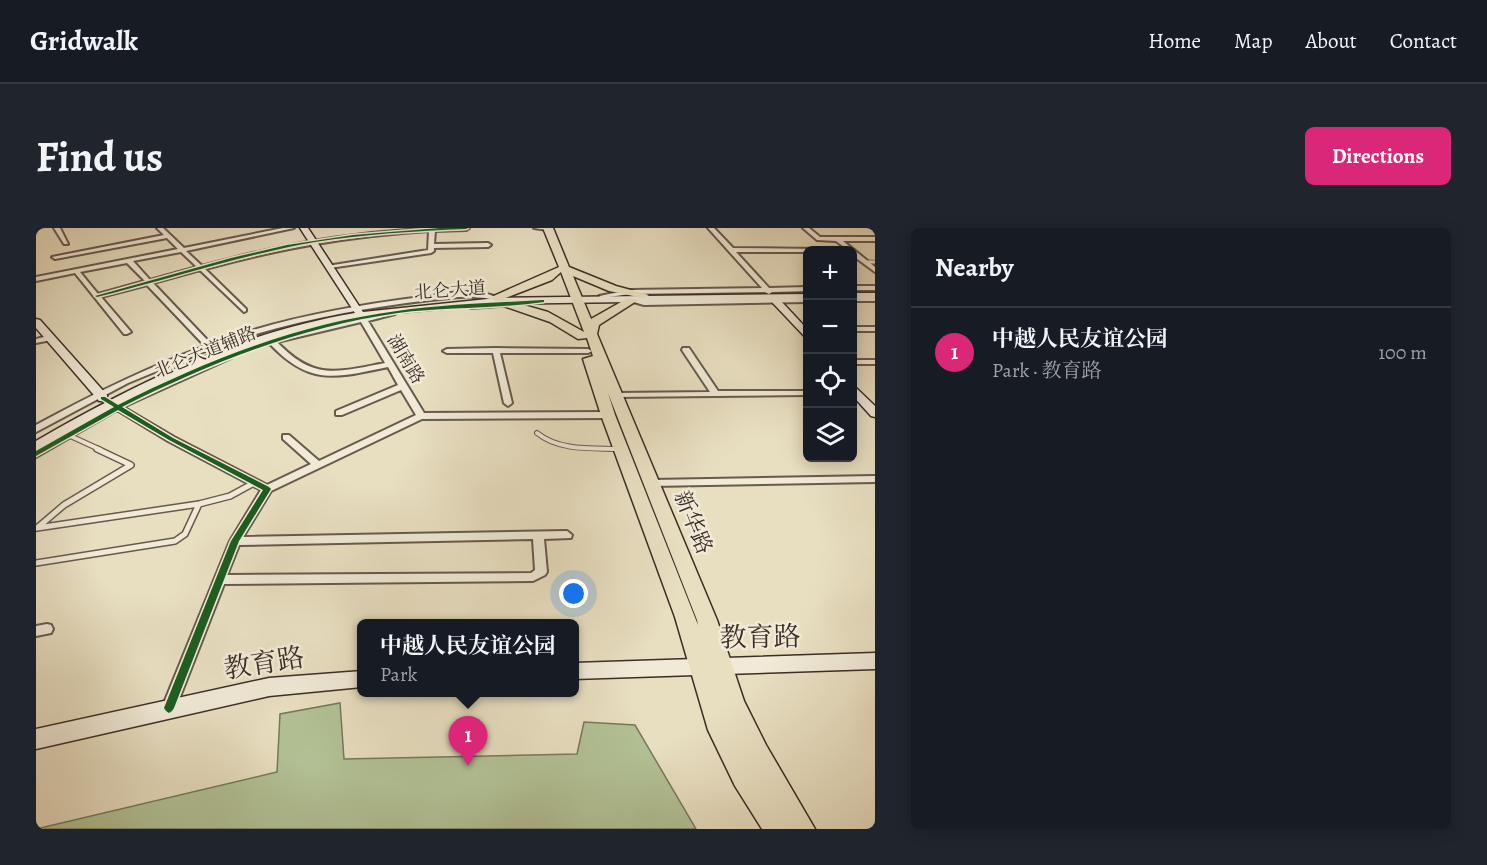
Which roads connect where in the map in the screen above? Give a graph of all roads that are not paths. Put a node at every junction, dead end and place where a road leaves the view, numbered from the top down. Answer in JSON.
{"nodes":[{"id":1,"x":57,"y":228,"type":"edge"},
{"id":2,"x":160,"y":228,"type":"edge"},
{"id":3,"x":291,"y":228,"type":"edge"},
{"id":4,"x":304,"y":228,"type":"edge"},
{"id":5,"x":466,"y":228,"type":"edge"},
{"id":6,"x":539,"y":228,"type":"edge"},
{"id":7,"x":548,"y":228,"type":"edge"},
{"id":8,"x":711,"y":228,"type":"edge"},
{"id":9,"x":806,"y":228,"type":"edge"},
{"id":10,"x":432,"y":229,"type":"edge"},
{"id":11,"x":375,"y":231,"type":"edge"},
{"id":12,"x":168,"y":236,"type":"junction"},
{"id":13,"x":837,"y":239,"type":"junction"},
{"id":14,"x":875,"y":239,"type":"edge"},
{"id":15,"x":312,"y":242,"type":"junction"},
{"id":16,"x":66,"y":243,"type":"dead end"},
{"id":17,"x":488,"y":245,"type":"dead end"},
{"id":18,"x":432,"y":246,"type":"junction"},
{"id":19,"x":846,"y":246,"type":"edge"},
{"id":20,"x":183,"y":250,"type":"junction"},
{"id":21,"x":730,"y":250,"type":"junction"},
{"id":22,"x":803,"y":250,"type":"edge"},
{"id":23,"x":857,"y":255,"type":"edge"},
{"id":24,"x":55,"y":256,"type":"dead end"},
{"id":25,"x":129,"y":261,"type":"junction"},
{"id":26,"x":865,"y":262,"type":"junction"},
{"id":27,"x":875,"y":262,"type":"edge"},
{"id":28,"x":330,"y":266,"type":"junction"},
{"id":29,"x":199,"y":267,"type":"junction"},
{"id":30,"x":561,"y":269,"type":"junction"},
{"id":31,"x":875,"y":270,"type":"edge"},
{"id":32,"x":76,"y":271,"type":"junction"},
{"id":33,"x":36,"y":279,"type":"edge"},
{"id":34,"x":147,"y":283,"type":"junction"},
{"id":35,"x":803,"y":291,"type":"edge"},
{"id":36,"x":771,"y":295,"type":"junction"},
{"id":37,"x":97,"y":296,"type":"junction"},
{"id":38,"x":635,"y":296,"type":"junction"},
{"id":39,"x":573,"y":298,"type":"junction"},
{"id":40,"x":803,"y":299,"type":"edge"},
{"id":41,"x":502,"y":301,"type":"junction"},
{"id":42,"x":244,"y":310,"type":"dead end"},
{"id":43,"x":359,"y":313,"type":"junction"},
{"id":44,"x":36,"y":322,"type":"edge"},
{"id":45,"x":857,"y":329,"type":"edge"},
{"id":46,"x":875,"y":329,"type":"edge"},
{"id":47,"x":803,"y":330,"type":"edge"},
{"id":48,"x":127,"y":332,"type":"dead end"},
{"id":49,"x":48,"y":338,"type":"junction"},
{"id":50,"x":270,"y":340,"type":"junction"},
{"id":51,"x":587,"y":340,"type":"junction"},
{"id":52,"x":36,"y":341,"type":"edge"},
{"id":53,"x":210,"y":348,"type":"junction"},
{"id":54,"x":496,"y":350,"type":"junction"},
{"id":55,"x":686,"y":350,"type":"dead end"},
{"id":56,"x":447,"y":351,"type":"dead end"},
{"id":57,"x":857,"y":362,"type":"edge"},
{"id":58,"x":875,"y":362,"type":"edge"},
{"id":59,"x":390,"y":364,"type":"junction"},
{"id":60,"x":403,"y":386,"type":"junction"},
{"id":61,"x":715,"y":393,"type":"junction"},
{"id":62,"x":803,"y":393,"type":"edge"},
{"id":63,"x":857,"y":394,"type":"edge"},
{"id":64,"x":617,"y":395,"type":"junction"},
{"id":65,"x":107,"y":401,"type":"junction"},
{"id":66,"x":508,"y":403,"type":"dead end"},
{"id":67,"x":873,"y":409,"type":"edge"},
{"id":68,"x":339,"y":413,"type":"dead end"},
{"id":69,"x":608,"y":415,"type":"junction"},
{"id":70,"x":421,"y":416,"type":"junction"},
{"id":71,"x":36,"y":429,"type":"edge"},
{"id":72,"x":64,"y":433,"type":"junction"},
{"id":73,"x":537,"y":433,"type":"dead end"},
{"id":74,"x":36,"y":436,"type":"edge"},
{"id":75,"x":286,"y":437,"type":"dead end"},
{"id":76,"x":36,"y":447,"type":"edge"},
{"id":77,"x":622,"y":450,"type":"junction"},
{"id":78,"x":36,"y":454,"type":"edge"},
{"id":79,"x":318,"y":465,"type":"junction"},
{"id":80,"x":875,"y":479,"type":"edge"},
{"id":81,"x":652,"y":483,"type":"junction"},
{"id":82,"x":252,"y":484,"type":"junction"},
{"id":83,"x":267,"y":489,"type":"junction"},
{"id":84,"x":199,"y":504,"type":"junction"},
{"id":85,"x":37,"y":528,"type":"edge"},
{"id":86,"x":538,"y":535,"type":"junction"},
{"id":87,"x":567,"y":535,"type":"dead end"},
{"id":88,"x":235,"y":541,"type":"junction"},
{"id":89,"x":36,"y":563,"type":"edge"},
{"id":90,"x":219,"y":580,"type":"junction"},
{"id":91,"x":875,"y":662,"type":"edge"},
{"id":92,"x":717,"y":665,"type":"junction"},
{"id":93,"x":698,"y":666,"type":"junction"},
{"id":94,"x":579,"y":671,"type":"edge"},
{"id":95,"x":357,"y":679,"type":"edge"},
{"id":96,"x":169,"y":708,"type":"junction"},
{"id":97,"x":36,"y":740,"type":"edge"},
{"id":98,"x":777,"y":829,"type":"edge"},
{"id":99,"x":802,"y":829,"type":"edge"}],
"edges":[{"from":1,"to":16,"type":"street"},
{"from":2,"to":12,"type":"street"},
{"from":3,"to":20,"type":"street"},
{"from":4,"to":15,"type":"main road","name":"湖南路"},
{"from":5,"to":10,"type":"street"},
{"from":6,"to":7,"type":"street"},
{"from":6,"to":30,"type":"main road","name":"新华路"},
{"from":7,"to":30,"type":"main road","name":"新华路"},
{"from":8,"to":21,"type":"street"},
{"from":9,"to":13,"type":"street"},
{"from":10,"to":11,"type":"street"},
{"from":10,"to":18,"type":"street"},
{"from":11,"to":15,"type":"street"},
{"from":12,"to":20,"type":"street"},
{"from":12,"to":24,"type":"street"},
{"from":13,"to":14,"type":"street"},
{"from":13,"to":19,"type":"street"},
{"from":15,"to":28,"type":"main road","name":"湖南路"},
{"from":15,"to":29,"type":"street"},
{"from":17,"to":18,"type":"street"},
{"from":18,"to":28,"type":"street"},
{"from":20,"to":25,"type":"street"},
{"from":20,"to":29,"type":"street"},
{"from":21,"to":22,"type":"street"},
{"from":21,"to":36,"type":"street"},
{"from":23,"to":26,"type":"street"},
{"from":25,"to":32,"type":"street"},
{"from":25,"to":34,"type":"street"},
{"from":26,"to":27,"type":"lane"},
{"from":26,"to":31,"type":"street"},
{"from":28,"to":43,"type":"main road","name":"湖南路"},
{"from":29,"to":34,"type":"street"},
{"from":29,"to":42,"type":"street"},
{"from":30,"to":38,"type":"main road"},
{"from":30,"to":39,"type":"main road","name":"新华路"},
{"from":30,"to":41,"type":"main road"},
{"from":32,"to":33,"type":"street"},
{"from":32,"to":37,"type":"street"},
{"from":34,"to":37,"type":"street"},
{"from":34,"to":53,"type":"street"},
{"from":35,"to":36,"type":"main road","name":"北仑大道"},
{"from":36,"to":38,"type":"main road","name":"北仑大道"},
{"from":36,"to":40,"type":"main road","name":"北仑大道"},
{"from":36,"to":47,"type":"main road"},
{"from":37,"to":48,"type":"street"},
{"from":38,"to":39,"type":"main road","name":"北仑大道"},
{"from":38,"to":39,"type":"main road","name":"北仑大道"},
{"from":38,"to":51,"type":"main road"},
{"from":39,"to":41,"type":"main road","name":"北仑大道"},
{"from":39,"to":41,"type":"main road","name":"北仑大道"},
{"from":39,"to":51,"type":"main road","name":"新华路"},
{"from":41,"to":43,"type":"main road","name":"北仑大道"},
{"from":41,"to":51,"type":"main road"},
{"from":43,"to":50,"type":"main road","name":"北仑大道"},
{"from":43,"to":53,"type":"main road","name":"北仑大道"},
{"from":43,"to":59,"type":"street","name":"湖南路"},
{"from":44,"to":49,"type":"main road"},
{"from":45,"to":46,"type":"street"},
{"from":49,"to":52,"type":"street"},
{"from":49,"to":65,"type":"main road"},
{"from":50,"to":59,"type":"street"},
{"from":50,"to":65,"type":"main road","name":"北仑大道"},
{"from":51,"to":54,"type":"street"},
{"from":51,"to":64,"type":"main road","name":"新华路"},
{"from":51,"to":69,"type":"main road","name":"新华路"},
{"from":53,"to":65,"type":"main road","name":"北仑大道"},
{"from":54,"to":56,"type":"street"},
{"from":54,"to":66,"type":"street"},
{"from":55,"to":61,"type":"street"},
{"from":57,"to":58,"type":"street"},
{"from":59,"to":60,"type":"street","name":"湖南路"},
{"from":60,"to":68,"type":"street"},
{"from":60,"to":70,"type":"street","name":"湖南路"},
{"from":61,"to":62,"type":"street"},
{"from":61,"to":64,"type":"street"},
{"from":63,"to":67,"type":"main road"},
{"from":64,"to":81,"type":"main road","name":"新华路"},
{"from":65,"to":71,"type":"street"},
{"from":65,"to":72,"type":"main road","name":"北仑大道"},
{"from":65,"to":74,"type":"main road","name":"北仑大道"},
{"from":65,"to":82,"type":"street"},
{"from":69,"to":70,"type":"street"},
{"from":69,"to":77,"type":"main road","name":"新华路"},
{"from":70,"to":79,"type":"street"},
{"from":72,"to":76,"type":"main road","name":"北仑大道"},
{"from":72,"to":78,"type":"street"},
{"from":72,"to":85,"type":"lane"},
{"from":73,"to":77,"type":"lane"},
{"from":75,"to":79,"type":"street"},
{"from":77,"to":93,"type":"main road","name":"新华路"},
{"from":79,"to":83,"type":"street"},
{"from":80,"to":81,"type":"street"},
{"from":81,"to":92,"type":"main road","name":"新华路"},
{"from":82,"to":83,"type":"street"},
{"from":82,"to":84,"type":"lane"},
{"from":83,"to":88,"type":"street"},
{"from":84,"to":85,"type":"lane"},
{"from":84,"to":89,"type":"lane"},
{"from":86,"to":87,"type":"street"},
{"from":86,"to":88,"type":"street"},
{"from":86,"to":90,"type":"street"},
{"from":88,"to":90,"type":"street"},
{"from":90,"to":96,"type":"street"},
{"from":91,"to":92,"type":"main road","name":"教育路"},
{"from":92,"to":93,"type":"main road","name":"教育路"},
{"from":92,"to":99,"type":"main road","name":"新华路"},
{"from":93,"to":94,"type":"main road","name":"教育路"},
{"from":93,"to":98,"type":"main road","name":"新华路"},
{"from":95,"to":96,"type":"main road","name":"教育路"},
{"from":96,"to":97,"type":"main road","name":"教育路"}]}
